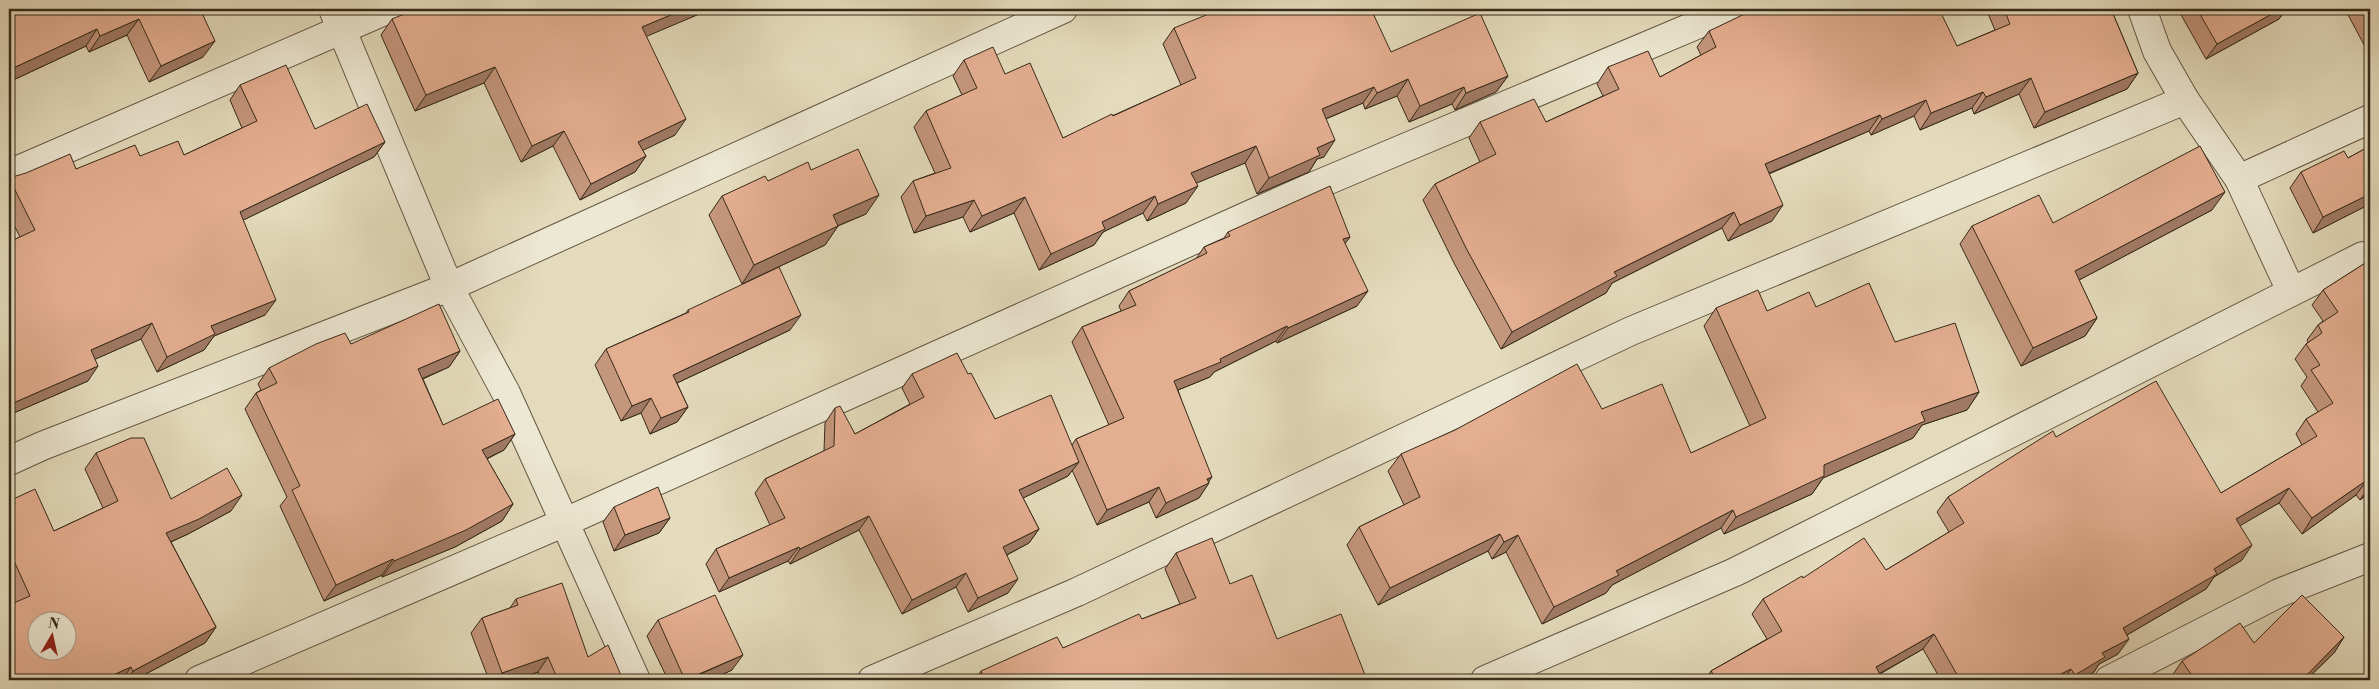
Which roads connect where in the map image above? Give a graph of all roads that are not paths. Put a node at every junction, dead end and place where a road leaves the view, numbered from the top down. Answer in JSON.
{"nodes":[{"id":1,"x":390,"y":9,"type":"edge"},
{"id":2,"x":1063,"y":9,"type":"edge"},
{"id":3,"x":1734,"y":9,"type":"edge"},
{"id":4,"x":2142,"y":9,"type":"edge"},
{"id":5,"x":338,"y":19,"type":"edge"},
{"id":6,"x":2184,"y":100,"type":"junction"},
{"id":7,"x":2370,"y":119,"type":"edge"},
{"id":8,"x":9,"y":174,"type":"edge"},
{"id":9,"x":2239,"y":179,"type":"junction"},
{"id":10,"x":2370,"y":263,"type":"edge"},
{"id":11,"x":449,"y":287,"type":"junction"},
{"id":12,"x":2291,"y":291,"type":"junction"},
{"id":13,"x":9,"y":461,"type":"edge"},
{"id":14,"x":563,"y":523,"type":"junction"},
{"id":15,"x":2370,"y":557,"type":"edge"},
{"id":16,"x":199,"y":680,"type":"edge"},
{"id":17,"x":636,"y":680,"type":"edge"},
{"id":18,"x":872,"y":680,"type":"edge"},
{"id":19,"x":1485,"y":680,"type":"edge"},
{"id":20,"x":2109,"y":680,"type":"edge"}],
"edges":[{"from":1,"to":5,"type":"street"},
{"from":2,"to":11,"type":"street"},
{"from":3,"to":14,"type":"street"},
{"from":4,"to":6,"type":"street"},
{"from":5,"to":8,"type":"street"},
{"from":5,"to":11,"type":"street"},
{"from":6,"to":9,"type":"street"},
{"from":6,"to":18,"type":"street"},
{"from":7,"to":9,"type":"street"},
{"from":9,"to":12,"type":"street"},
{"from":10,"to":12,"type":"street"},
{"from":11,"to":13,"type":"street"},
{"from":11,"to":14,"type":"street"},
{"from":12,"to":19,"type":"street"},
{"from":14,"to":16,"type":"street"},
{"from":14,"to":17,"type":"street"},
{"from":15,"to":20,"type":"street"}]}
